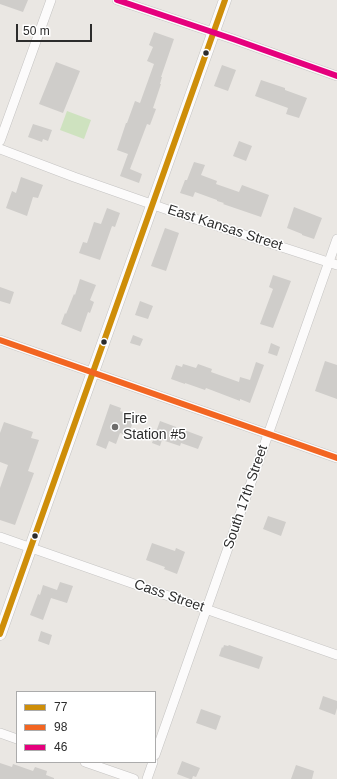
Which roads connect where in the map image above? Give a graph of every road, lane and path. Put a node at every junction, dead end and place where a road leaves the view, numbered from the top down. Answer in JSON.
{"nodes":[{"id":1,"x":51,"y":0,"type":"edge"},
{"id":2,"x":117,"y":0,"type":"edge"},
{"id":3,"x":225,"y":0,"type":"edge"},
{"id":4,"x":213,"y":33,"type":"junction"},
{"id":5,"x":337,"y":76,"type":"edge"},
{"id":6,"x":0,"y":141,"type":"edge"},
{"id":7,"x":0,"y":150,"type":"edge"},
{"id":8,"x":152,"y":204,"type":"junction"},
{"id":9,"x":337,"y":239,"type":"edge"},
{"id":10,"x":333,"y":263,"type":"edge"},
{"id":11,"x":0,"y":340,"type":"edge"},
{"id":12,"x":93,"y":373,"type":"junction"},
{"id":13,"x":268,"y":434,"type":"junction"},
{"id":14,"x":337,"y":458,"type":"edge"},
{"id":15,"x":0,"y":537,"type":"edge"},
{"id":16,"x":31,"y":548,"type":"junction"},
{"id":17,"x":207,"y":609,"type":"junction"},
{"id":18,"x":0,"y":634,"type":"edge"},
{"id":19,"x":337,"y":655,"type":"edge"},
{"id":20,"x":0,"y":733,"type":"edge"},
{"id":21,"x":16,"y":739,"type":"edge"},
{"id":22,"x":156,"y":752,"type":"edge"},
{"id":23,"x":87,"y":763,"type":"edge"},
{"id":24,"x":153,"y":763,"type":"edge"},
{"id":25,"x":134,"y":779,"type":"edge"},
{"id":26,"x":147,"y":779,"type":"edge"}],
"edges":[{"from":1,"to":6,"type":"street"},
{"from":2,"to":4,"type":"street"},
{"from":3,"to":4,"type":"street"},
{"from":4,"to":5,"type":"street"},
{"from":4,"to":8,"type":"street"},
{"from":7,"to":8,"type":"street","name":"East Kansas Street"},
{"from":8,"to":10,"type":"street","name":"East Kansas Street"},
{"from":8,"to":12,"type":"street"},
{"from":9,"to":10,"type":"street","name":"South 17th Street"},
{"from":10,"to":13,"type":"street","name":"South 17th Street"},
{"from":11,"to":12,"type":"street"},
{"from":12,"to":13,"type":"street"},
{"from":12,"to":16,"type":"street"},
{"from":13,"to":14,"type":"street"},
{"from":13,"to":17,"type":"street","name":"South 17th Street"},
{"from":15,"to":16,"type":"street","name":"Cass Street"},
{"from":16,"to":17,"type":"street","name":"Cass Street"},
{"from":16,"to":18,"type":"street"},
{"from":17,"to":19,"type":"street","name":"Cass Street"},
{"from":17,"to":22,"type":"street","name":"South 17th Street"},
{"from":20,"to":21,"type":"street"},
{"from":23,"to":25,"type":"street"},
{"from":24,"to":26,"type":"street"}]}
